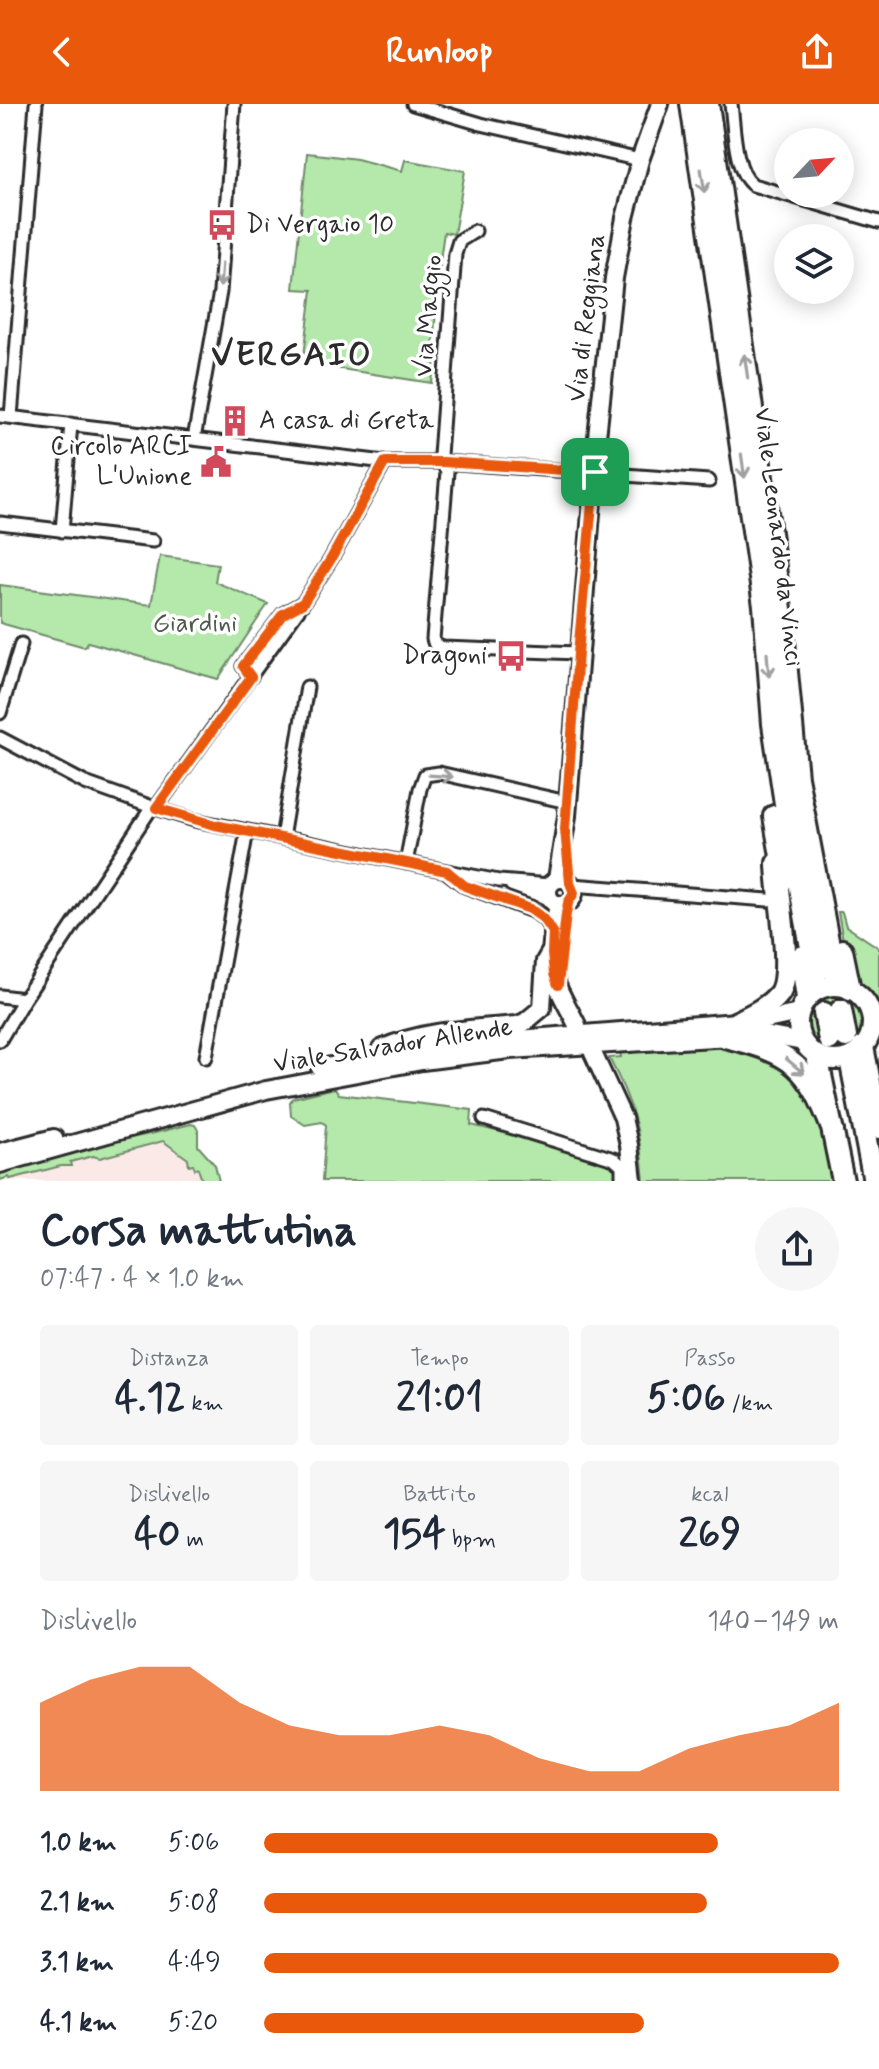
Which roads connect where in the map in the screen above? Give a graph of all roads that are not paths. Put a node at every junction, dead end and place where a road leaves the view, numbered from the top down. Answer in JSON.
{"nodes":[{"id":1,"x":36,"y":104,"type":"edge"},
{"id":2,"x":413,"y":104,"type":"edge"},
{"id":3,"x":660,"y":104,"type":"edge"},
{"id":4,"x":691,"y":104,"type":"edge"},
{"id":5,"x":708,"y":104,"type":"edge"},
{"id":6,"x":731,"y":104,"type":"edge"},
{"id":7,"x":232,"y":106,"type":"edge"},
{"id":8,"x":640,"y":160,"type":"junction"},
{"id":9,"x":879,"y":222,"type":"edge"},
{"id":10,"x":475,"y":231,"type":"dead end"},
{"id":11,"x":6,"y":416,"type":"edge"},
{"id":12,"x":71,"y":424,"type":"junction"},
{"id":13,"x":194,"y":439,"type":"junction"},
{"id":14,"x":385,"y":462,"type":"junction"},
{"id":15,"x":443,"y":462,"type":"junction"},
{"id":16,"x":595,"y":472,"type":"junction"},
{"id":17,"x":709,"y":481,"type":"dead end"},
{"id":18,"x":0,"y":523,"type":"edge"},
{"id":19,"x":62,"y":531,"type":"junction"},
{"id":20,"x":153,"y":541,"type":"dead end"},
{"id":21,"x":781,"y":609,"type":"junction"},
{"id":22,"x":21,"y":644,"type":"dead end"},
{"id":23,"x":578,"y":653,"type":"junction"},
{"id":24,"x":307,"y":687,"type":"dead end"},
{"id":25,"x":0,"y":713,"type":"edge"},
{"id":26,"x":773,"y":724,"type":"junction"},
{"id":27,"x":0,"y":738,"type":"edge"},
{"id":28,"x":567,"y":802,"type":"junction"},
{"id":29,"x":154,"y":808,"type":"junction"},
{"id":30,"x":247,"y":831,"type":"junction"},
{"id":31,"x":282,"y":838,"type":"junction"},
{"id":32,"x":777,"y":843,"type":"junction"},
{"id":33,"x":406,"y":863,"type":"junction"},
{"id":34,"x":447,"y":871,"type":"junction"},
{"id":35,"x":562,"y":892,"type":"junction"},
{"id":36,"x":768,"y":900,"type":"dead end"},
{"id":37,"x":552,"y":940,"type":"junction"},
{"id":38,"x":558,"y":985,"type":"junction"},
{"id":39,"x":850,"y":989,"type":"junction"},
{"id":40,"x":0,"y":996,"type":"edge"},
{"id":41,"x":24,"y":999,"type":"junction"},
{"id":42,"x":873,"y":1005,"type":"edge"},
{"id":43,"x":803,"y":1006,"type":"junction"},
{"id":44,"x":832,"y":1011,"type":"tunnel mouth"},
{"id":45,"x":577,"y":1025,"type":"dead end"},
{"id":46,"x":731,"y":1030,"type":"junction"},
{"id":47,"x":0,"y":1040,"type":"edge"},
{"id":48,"x":844,"y":1041,"type":"edge"},
{"id":49,"x":593,"y":1053,"type":"dead end"},
{"id":50,"x":206,"y":1057,"type":"dead end"},
{"id":51,"x":351,"y":1062,"type":"junction"},
{"id":52,"x":484,"y":1119,"type":"dead end"},
{"id":53,"x":879,"y":1128,"type":"edge"},
{"id":54,"x":833,"y":1131,"type":"junction"},
{"id":55,"x":0,"y":1152,"type":"edge"},
{"id":56,"x":0,"y":1164,"type":"edge"},
{"id":57,"x":622,"y":1181,"type":"edge"},
{"id":58,"x":633,"y":1181,"type":"edge"},
{"id":59,"x":843,"y":1181,"type":"edge"},
{"id":60,"x":855,"y":1181,"type":"edge"},
{"id":61,"x":874,"y":1181,"type":"edge"}],
"edges":[{"from":1,"to":11,"type":"street"},
{"from":2,"to":8,"type":"street"},
{"from":3,"to":8,"type":"main road","name":"Via di Reggiana"},
{"from":4,"to":26,"type":"highway","name":"Viale Leonardo da Vinci","one_way":true},
{"from":21,"to":5,"type":"highway","name":"Viale Leonardo da Vinci","one_way":true},
{"from":6,"to":9,"type":"street"},
{"from":7,"to":13,"type":"street","one_way":true},
{"from":8,"to":16,"type":"main road","name":"Via di Reggiana"},
{"from":10,"to":15,"type":"street","name":"Via Maggio"},
{"from":11,"to":12,"type":"street"},
{"from":12,"to":13,"type":"street"},
{"from":12,"to":19,"type":"street"},
{"from":13,"to":14,"type":"street"},
{"from":14,"to":15,"type":"street"},
{"from":14,"to":29,"type":"street"},
{"from":15,"to":16,"type":"street"},
{"from":15,"to":23,"type":"street","name":"Via Maggio"},
{"from":16,"to":17,"type":"street"},
{"from":16,"to":23,"type":"main road","name":"Via di Reggiana"},
{"from":18,"to":19,"type":"street"},
{"from":19,"to":20,"type":"street"},
{"from":21,"to":26,"type":"highway","name":"Viale Leonardo da Vinci"},
{"from":21,"to":39,"type":"highway"},
{"from":22,"to":25,"type":"street"},
{"from":23,"to":28,"type":"main road","name":"Via di Reggiana"},
{"from":24,"to":31,"type":"street"},
{"from":26,"to":32,"type":"highway"},
{"from":27,"to":29,"type":"street"},
{"from":33,"to":28,"type":"street","one_way":true},
{"from":28,"to":35,"type":"main road","name":"Via di Reggiana"},
{"from":29,"to":30,"type":"street"},
{"from":29,"to":41,"type":"street"},
{"from":30,"to":31,"type":"street"},
{"from":30,"to":50,"type":"street"},
{"from":31,"to":33,"type":"street"},
{"from":32,"to":43,"type":"highway"},
{"from":32,"to":46,"type":"highway"},
{"from":33,"to":34,"type":"street"},
{"from":34,"to":35,"type":"street"},
{"from":34,"to":37,"type":"street"},
{"from":35,"to":36,"type":"street"},
{"from":35,"to":37,"type":"main road","name":"Via di Reggiana"},
{"from":35,"to":38,"type":"main road","name":"Via di Reggiana"},
{"from":37,"to":38,"type":"main road","name":"Via di Reggiana"},
{"from":37,"to":51,"type":"main road"},
{"from":38,"to":45,"type":"main road","name":"Via di Reggiana"},
{"from":39,"to":42,"type":"main road"},
{"from":39,"to":43,"type":"main road"},
{"from":40,"to":41,"type":"street"},
{"from":41,"to":47,"type":"street"},
{"from":42,"to":48,"type":"main road"},
{"from":43,"to":46,"type":"main road","name":"Viale Salvador Allende"},
{"from":43,"to":48,"type":"main road"},
{"from":44,"to":48,"type":"highway"},
{"from":46,"to":48,"type":"main road","name":"Viale Salvador Allende"},
{"from":46,"to":51,"type":"main road","name":"Viale Salvador Allende"},
{"from":46,"to":54,"type":"highway","one_way":true},
{"from":46,"to":56,"type":"main road","name":"Viale Salvador Allende"},
{"from":48,"to":53,"type":"highway"},
{"from":48,"to":54,"type":"highway"},
{"from":49,"to":58,"type":"main road"},
{"from":51,"to":55,"type":"main road","name":"Viale Salvador Allende"},
{"from":52,"to":57,"type":"street"},
{"from":54,"to":59,"type":"highway"},
{"from":60,"to":61,"type":"highway"}]}
